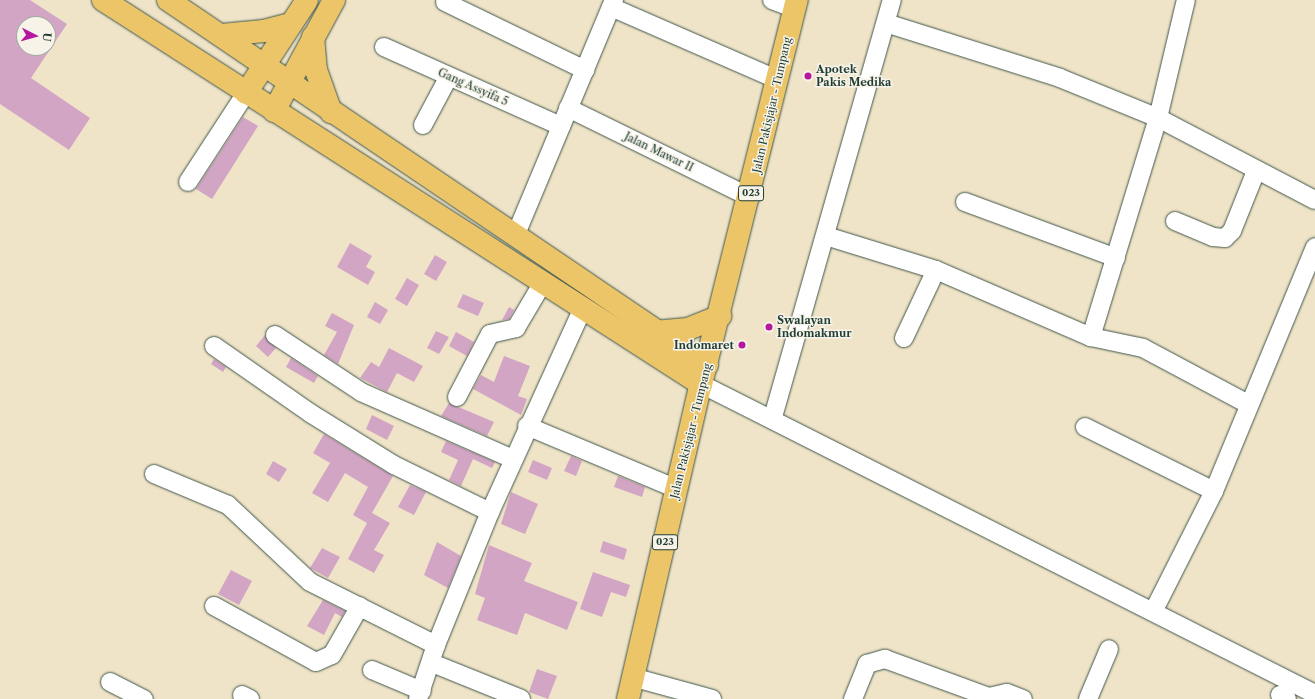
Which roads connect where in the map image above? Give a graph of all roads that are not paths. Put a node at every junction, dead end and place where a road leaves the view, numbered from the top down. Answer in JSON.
{"nodes":[{"id":1,"x":103,"y":0,"type":"edge"},
{"id":2,"x":168,"y":0,"type":"edge"},
{"id":3,"x":307,"y":0,"type":"edge"},
{"id":4,"x":334,"y":0,"type":"edge"},
{"id":5,"x":772,"y":0,"type":"edge"},
{"id":6,"x":892,"y":0,"type":"edge"},
{"id":7,"x":1181,"y":1,"type":"edge"},
{"id":8,"x":445,"y":2,"type":"dead end"},
{"id":9,"x":613,"y":4,"type":"edge"},
{"id":10,"x":796,"y":5,"type":"edge"},
{"id":11,"x":886,"y":23,"type":"junction"},
{"id":12,"x":291,"y":24,"type":"junction"},
{"id":13,"x":222,"y":35,"type":"junction"},
{"id":14,"x":313,"y":37,"type":"junction"},
{"id":15,"x":384,"y":47,"type":"dead end"},
{"id":16,"x":264,"y":66,"type":"junction"},
{"id":17,"x":585,"y":70,"type":"junction"},
{"id":18,"x":449,"y":76,"type":"junction"},
{"id":19,"x":778,"y":80,"type":"junction"},
{"id":20,"x":289,"y":84,"type":"junction"},
{"id":21,"x":246,"y":93,"type":"junction"},
{"id":22,"x":568,"y":108,"type":"junction"},
{"id":23,"x":274,"y":111,"type":"junction"},
{"id":24,"x":331,"y":112,"type":"junction"},
{"id":25,"x":1158,"y":118,"type":"junction"},
{"id":26,"x":423,"y":125,"type":"dead end"},
{"id":27,"x":561,"y":126,"type":"junction"},
{"id":28,"x":1256,"y":171,"type":"junction"},
{"id":29,"x":188,"y":182,"type":"dead end"},
{"id":30,"x":1313,"y":194,"type":"edge"},
{"id":31,"x":750,"y":197,"type":"junction"},
{"id":32,"x":965,"y":202,"type":"dead end"},
{"id":33,"x":1175,"y":221,"type":"dead end"},
{"id":34,"x":516,"y":234,"type":"junction"},
{"id":35,"x":826,"y":236,"type":"junction"},
{"id":36,"x":1315,"y":247,"type":"edge"},
{"id":37,"x":1116,"y":258,"type":"junction"},
{"id":38,"x":936,"y":270,"type":"junction"},
{"id":39,"x":542,"y":284,"type":"junction"},
{"id":40,"x":582,"y":310,"type":"junction"},
{"id":41,"x":720,"y":316,"type":"junction"},
{"id":42,"x":654,"y":332,"type":"junction"},
{"id":43,"x":275,"y":335,"type":"dead end"},
{"id":44,"x":1091,"y":337,"type":"junction"},
{"id":45,"x":904,"y":338,"type":"dead end"},
{"id":46,"x":214,"y":346,"type":"dead end"},
{"id":47,"x":704,"y":375,"type":"junction"},
{"id":48,"x":457,"y":397,"type":"dead end"},
{"id":49,"x":1248,"y":404,"type":"junction"},
{"id":50,"x":773,"y":417,"type":"junction"},
{"id":51,"x":527,"y":426,"type":"junction"},
{"id":52,"x":1085,"y":427,"type":"dead end"},
{"id":53,"x":513,"y":459,"type":"junction"},
{"id":54,"x":154,"y":474,"type":"dead end"},
{"id":55,"x":677,"y":489,"type":"junction"},
{"id":56,"x":1214,"y":491,"type":"junction"},
{"id":57,"x":490,"y":512,"type":"junction"},
{"id":58,"x":214,"y":606,"type":"dead end"},
{"id":59,"x":360,"y":606,"type":"junction"},
{"id":60,"x":1154,"y":610,"type":"junction"},
{"id":61,"x":1109,"y":649,"type":"dead end"},
{"id":62,"x":434,"y":654,"type":"junction"},
{"id":63,"x":372,"y":670,"type":"dead end"},
{"id":64,"x":632,"y":677,"type":"junction"},
{"id":65,"x":110,"y":682,"type":"dead end"},
{"id":66,"x":1315,"y":694,"type":"edge"},
{"id":67,"x":420,"y":695,"type":"edge"},
{"id":68,"x":988,"y":698,"type":"edge"},
{"id":69,"x":144,"y":699,"type":"edge"},
{"id":70,"x":521,"y":699,"type":"edge"},
{"id":71,"x":628,"y":699,"type":"edge"},
{"id":72,"x":712,"y":699,"type":"edge"},
{"id":73,"x":853,"y":699,"type":"edge"},
{"id":74,"x":1023,"y":699,"type":"edge"},
{"id":75,"x":1088,"y":699,"type":"edge"}],
"edges":[{"from":1,"to":21,"type":"main road"},
{"from":2,"to":13,"type":"main road"},
{"from":3,"to":12,"type":"main road"},
{"from":4,"to":14,"type":"main road"},
{"from":5,"to":10,"type":"street"},
{"from":6,"to":11,"type":"street"},
{"from":7,"to":25,"type":"street"},
{"from":8,"to":17,"type":"street"},
{"from":9,"to":17,"type":"street"},
{"from":9,"to":19,"type":"street"},
{"from":10,"to":19,"type":"main road","name":"Jalan Pakisjajar - Tumpang","number":"023"},
{"from":11,"to":25,"type":"street"},
{"from":11,"to":35,"type":"street"},
{"from":12,"to":13,"type":"main road"},
{"from":12,"to":16,"type":"main road"},
{"from":13,"to":16,"type":"main road"},
{"from":14,"to":20,"type":"main road"},
{"from":14,"to":24,"type":"main road"},
{"from":15,"to":18,"type":"street","name":"Gang Assyifa 5"},
{"from":16,"to":20,"type":"main road"},
{"from":16,"to":21,"type":"main road"},
{"from":17,"to":22,"type":"street"},
{"from":18,"to":26,"type":"street"},
{"from":18,"to":27,"type":"street","name":"Gang Assyifa 5"},
{"from":19,"to":31,"type":"main road","name":"Jalan Pakisjajar - Tumpang","number":"023"},
{"from":20,"to":23,"type":"main road"},
{"from":20,"to":24,"type":"main road"},
{"from":21,"to":23,"type":"main road"},
{"from":21,"to":29,"type":"street"},
{"from":22,"to":27,"type":"street"},
{"from":22,"to":31,"type":"street","name":"Jalan Mawar II"},
{"from":23,"to":39,"type":"main road"},
{"from":24,"to":34,"type":"main road"},
{"from":25,"to":28,"type":"street"},
{"from":25,"to":37,"type":"street"},
{"from":27,"to":34,"type":"street"},
{"from":28,"to":30,"type":"street"},
{"from":28,"to":33,"type":"street"},
{"from":31,"to":41,"type":"main road","name":"Jalan Pakisjajar - Tumpang","number":"023"},
{"from":32,"to":37,"type":"street"},
{"from":34,"to":42,"type":"main road"},
{"from":35,"to":38,"type":"street"},
{"from":35,"to":50,"type":"street"},
{"from":36,"to":49,"type":"street"},
{"from":37,"to":44,"type":"street"},
{"from":38,"to":44,"type":"street"},
{"from":38,"to":45,"type":"street"},
{"from":39,"to":40,"type":"main road"},
{"from":39,"to":48,"type":"street"},
{"from":40,"to":47,"type":"main road"},
{"from":40,"to":51,"type":"street"},
{"from":41,"to":42,"type":"main road"},
{"from":41,"to":47,"type":"main road","name":"Jalan Pakisjajar - Tumpang","number":"023"},
{"from":42,"to":47,"type":"main road"},
{"from":43,"to":53,"type":"street"},
{"from":44,"to":49,"type":"street"},
{"from":46,"to":57,"type":"street"},
{"from":47,"to":50,"type":"street"},
{"from":47,"to":55,"type":"main road","name":"Jalan Pakisjajar - Tumpang","number":"023"},
{"from":49,"to":56,"type":"street"},
{"from":50,"to":60,"type":"street"},
{"from":51,"to":53,"type":"street"},
{"from":51,"to":55,"type":"street"},
{"from":52,"to":56,"type":"street"},
{"from":53,"to":57,"type":"street"},
{"from":54,"to":59,"type":"street"},
{"from":55,"to":64,"type":"main road","name":"Jalan Pakisjajar - Tumpang","number":"023"},
{"from":56,"to":60,"type":"street"},
{"from":57,"to":62,"type":"street"},
{"from":58,"to":59,"type":"street"},
{"from":59,"to":62,"type":"street"},
{"from":60,"to":66,"type":"street"},
{"from":61,"to":75,"type":"street"},
{"from":62,"to":67,"type":"street"},
{"from":62,"to":70,"type":"street"},
{"from":63,"to":67,"type":"street"},
{"from":64,"to":71,"type":"main road","name":"Jalan Pakisjajar - Tumpang","number":"023"},
{"from":64,"to":72,"type":"street"},
{"from":65,"to":69,"type":"street"},
{"from":68,"to":73,"type":"street"},
{"from":68,"to":74,"type":"street"}]}
